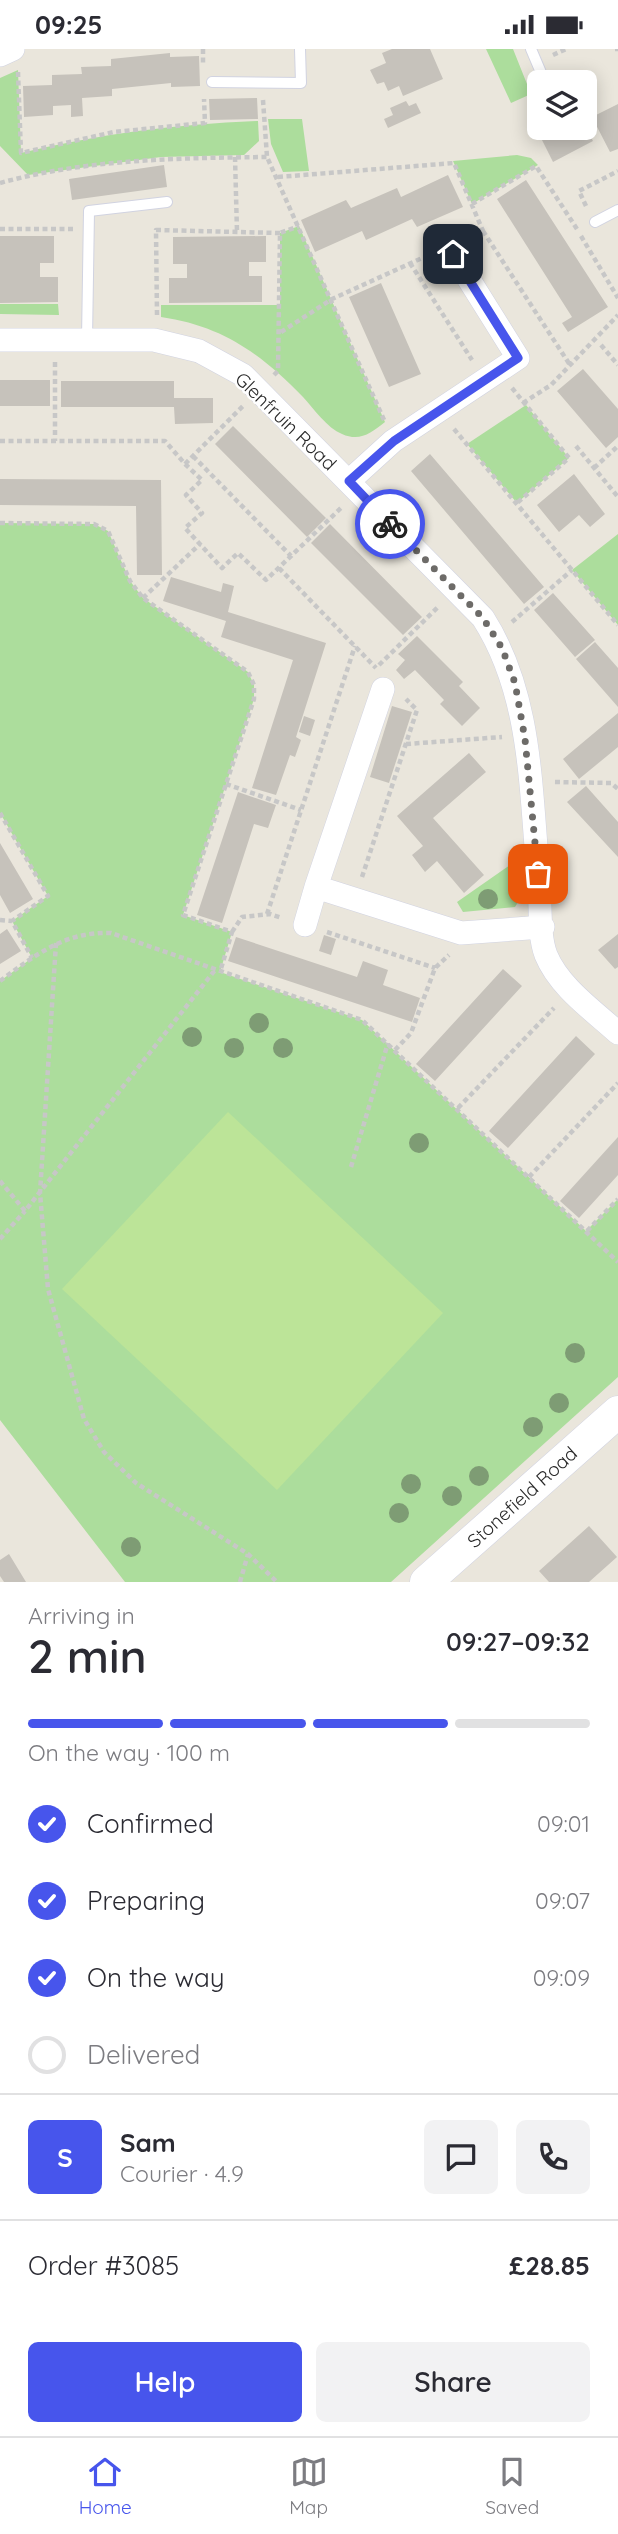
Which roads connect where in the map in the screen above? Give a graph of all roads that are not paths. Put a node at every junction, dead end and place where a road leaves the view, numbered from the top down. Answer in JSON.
{"nodes":[{"id":1,"x":300,"y":49,"type":"edge"},
{"id":2,"x":531,"y":49,"type":"edge"},
{"id":3,"x":540,"y":70,"type":"edge"},
{"id":4,"x":212,"y":82,"type":"dead end"},
{"id":5,"x":167,"y":202,"type":"dead end"},
{"id":6,"x":618,"y":210,"type":"edge"},
{"id":7,"x":595,"y":222,"type":"road end"},
{"id":8,"x":451,"y":250,"type":"road end"},
{"id":9,"x":87,"y":339,"type":"junction"},
{"id":10,"x":0,"y":340,"type":"edge"},
{"id":11,"x":354,"y":486,"type":"junction"},
{"id":12,"x":380,"y":679,"type":"road end"},
{"id":13,"x":316,"y":887,"type":"junction"},
{"id":14,"x":305,"y":925,"type":"road end"},
{"id":15,"x":543,"y":927,"type":"junction"},
{"id":16,"x":618,"y":1033,"type":"edge"},
{"id":17,"x":618,"y":1412,"type":"edge"},
{"id":18,"x":426,"y":1582,"type":"edge"}],
"edges":[{"from":1,"to":4,"type":"lane"},
{"from":2,"to":3,"type":"lane"},
{"from":5,"to":9,"type":"lane"},
{"from":6,"to":7,"type":"lane"},
{"from":8,"to":11,"type":"street"},
{"from":9,"to":10,"type":"street","name":"Glenfruin Road"},
{"from":9,"to":11,"type":"street","name":"Glenfruin Road"},
{"from":11,"to":15,"type":"street","name":"Glenfruin Road"},
{"from":12,"to":13,"type":"street"},
{"from":13,"to":14,"type":"street"},
{"from":13,"to":15,"type":"street"},
{"from":15,"to":16,"type":"street","name":"Glenfruin Road"},
{"from":17,"to":18,"type":"street","name":"Stonefield Road"}]}
